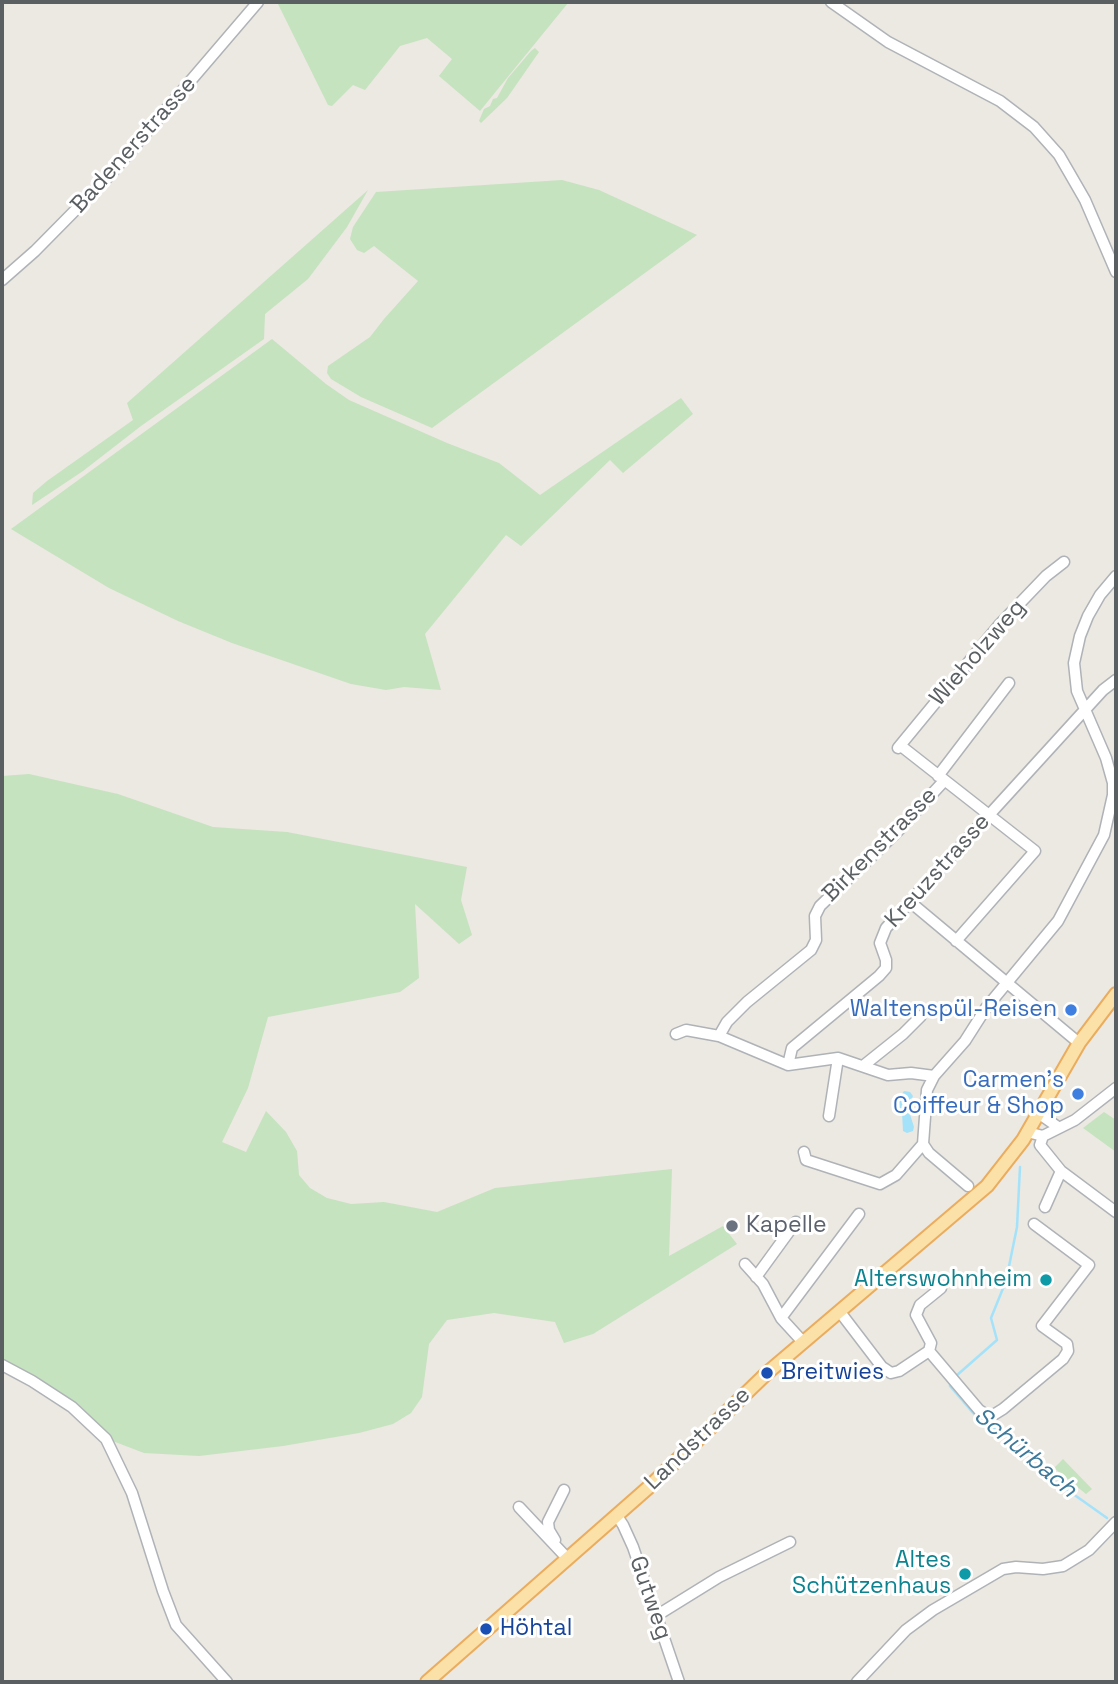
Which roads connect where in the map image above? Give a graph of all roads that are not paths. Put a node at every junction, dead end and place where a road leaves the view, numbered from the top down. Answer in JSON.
{"nodes":[{"id":1,"x":258,"y":2,"type":"edge"},
{"id":2,"x":831,"y":2,"type":"edge"},
{"id":3,"x":1116,"y":272,"type":"edge"},
{"id":4,"x":2,"y":280,"type":"edge"},
{"id":5,"x":1064,"y":562,"type":"dead end"},
{"id":6,"x":1116,"y":576,"type":"edge"},
{"id":7,"x":1116,"y":680,"type":"edge"},
{"id":8,"x":1009,"y":683,"type":"dead end"},
{"id":9,"x":1086,"y":710,"type":"junction"},
{"id":10,"x":941,"y":779,"type":"junction"},
{"id":11,"x":988,"y":815,"type":"junction"},
{"id":12,"x":1111,"y":830,"type":"edge"},
{"id":13,"x":909,"y":901,"type":"junction"},
{"id":14,"x":956,"y":941,"type":"junction"},
{"id":15,"x":1005,"y":983,"type":"junction"},
{"id":16,"x":1116,"y":994,"type":"edge"},
{"id":17,"x":921,"y":1016,"type":"dead end"},
{"id":18,"x":676,"y":1034,"type":"dead end"},
{"id":19,"x":719,"y":1036,"type":"junction"},
{"id":20,"x":1079,"y":1043,"type":"junction"},
{"id":21,"x":838,"y":1058,"type":"junction"},
{"id":22,"x":788,"y":1065,"type":"junction"},
{"id":23,"x":863,"y":1066,"type":"junction"},
{"id":24,"x":934,"y":1076,"type":"junction"},
{"id":25,"x":1116,"y":1088,"type":"edge"},
{"id":26,"x":1038,"y":1114,"type":"junction"},
{"id":27,"x":829,"y":1116,"type":"dead end"},
{"id":28,"x":1058,"y":1127,"type":"junction"},
{"id":29,"x":1027,"y":1132,"type":"junction"},
{"id":30,"x":1043,"y":1136,"type":"junction"},
{"id":31,"x":923,"y":1143,"type":"junction"},
{"id":32,"x":804,"y":1152,"type":"dead end"},
{"id":33,"x":1061,"y":1171,"type":"junction"},
{"id":34,"x":968,"y":1186,"type":"dead end"},
{"id":35,"x":1045,"y":1206,"type":"dead end"},
{"id":36,"x":1116,"y":1212,"type":"edge"},
{"id":37,"x":859,"y":1214,"type":"dead end"},
{"id":38,"x":796,"y":1222,"type":"dead end"},
{"id":39,"x":1034,"y":1224,"type":"dead end"},
{"id":40,"x":745,"y":1264,"type":"dead end"},
{"id":41,"x":756,"y":1277,"type":"junction"},
{"id":42,"x":941,"y":1288,"type":"dead end"},
{"id":43,"x":840,"y":1312,"type":"junction"},
{"id":44,"x":781,"y":1318,"type":"junction"},
{"id":45,"x":803,"y":1342,"type":"junction"},
{"id":46,"x":929,"y":1351,"type":"junction"},
{"id":47,"x":2,"y":1366,"type":"edge"},
{"id":48,"x":564,"y":1490,"type":"dead end"},
{"id":49,"x":519,"y":1507,"type":"dead end"},
{"id":50,"x":617,"y":1516,"type":"junction"},
{"id":51,"x":1116,"y":1522,"type":"edge"},
{"id":52,"x":790,"y":1542,"type":"dead end"},
{"id":53,"x":564,"y":1554,"type":"junction"},
{"id":54,"x":656,"y":1616,"type":"junction"},
{"id":55,"x":226,"y":1682,"type":"edge"},
{"id":56,"x":426,"y":1682,"type":"edge"},
{"id":57,"x":679,"y":1682,"type":"edge"},
{"id":58,"x":857,"y":1682,"type":"edge"}],
"edges":[{"from":1,"to":4,"type":"street","name":"Badenerstrasse"},
{"from":2,"to":3,"type":"street"},
{"from":5,"to":10,"type":"street","name":"Wieholzweg"},
{"from":6,"to":9,"type":"street"},
{"from":7,"to":9,"type":"street","name":"Kreuzstrasse"},
{"from":8,"to":10,"type":"street","name":"Birkenstrasse"},
{"from":9,"to":11,"type":"street","name":"Kreuzstrasse"},
{"from":9,"to":12,"type":"street"},
{"from":10,"to":11,"type":"street"},
{"from":10,"to":19,"type":"street","name":"Birkenstrasse"},
{"from":11,"to":13,"type":"street","name":"Kreuzstrasse"},
{"from":11,"to":14,"type":"street"},
{"from":12,"to":15,"type":"street"},
{"from":13,"to":14,"type":"street"},
{"from":13,"to":22,"type":"street","name":"Kreuzstrasse"},
{"from":14,"to":15,"type":"street"},
{"from":15,"to":20,"type":"street"},
{"from":15,"to":24,"type":"street"},
{"from":16,"to":20,"type":"main road","name":"Landstrasse"},
{"from":17,"to":23,"type":"street"},
{"from":18,"to":19,"type":"street"},
{"from":19,"to":22,"type":"street"},
{"from":20,"to":26,"type":"main road","name":"Landstrasse"},
{"from":21,"to":22,"type":"street"},
{"from":21,"to":23,"type":"street"},
{"from":21,"to":27,"type":"street"},
{"from":23,"to":24,"type":"street"},
{"from":24,"to":31,"type":"street"},
{"from":25,"to":28,"type":"street"},
{"from":26,"to":28,"type":"street"},
{"from":26,"to":29,"type":"main road","name":"Landstrasse"},
{"from":28,"to":30,"type":"street"},
{"from":29,"to":30,"type":"street"},
{"from":29,"to":43,"type":"main road","name":"Landstrasse"},
{"from":30,"to":33,"type":"street"},
{"from":31,"to":32,"type":"street"},
{"from":31,"to":34,"type":"street"},
{"from":33,"to":35,"type":"street"},
{"from":33,"to":36,"type":"street"},
{"from":37,"to":44,"type":"street"},
{"from":38,"to":41,"type":"street"},
{"from":39,"to":46,"type":"street"},
{"from":40,"to":41,"type":"street"},
{"from":41,"to":44,"type":"street"},
{"from":42,"to":46,"type":"street"},
{"from":43,"to":45,"type":"main road","name":"Landstrasse"},
{"from":43,"to":46,"type":"street"},
{"from":44,"to":45,"type":"street"},
{"from":45,"to":50,"type":"main road","name":"Landstrasse"},
{"from":47,"to":55,"type":"street"},
{"from":48,"to":53,"type":"street"},
{"from":49,"to":53,"type":"street"},
{"from":50,"to":53,"type":"main road","name":"Landstrasse"},
{"from":50,"to":54,"type":"street","name":"Gutweg"},
{"from":51,"to":58,"type":"street"},
{"from":52,"to":54,"type":"street"},
{"from":53,"to":56,"type":"main road","name":"Landstrasse"},
{"from":54,"to":57,"type":"street","name":"Gutweg"}]}
